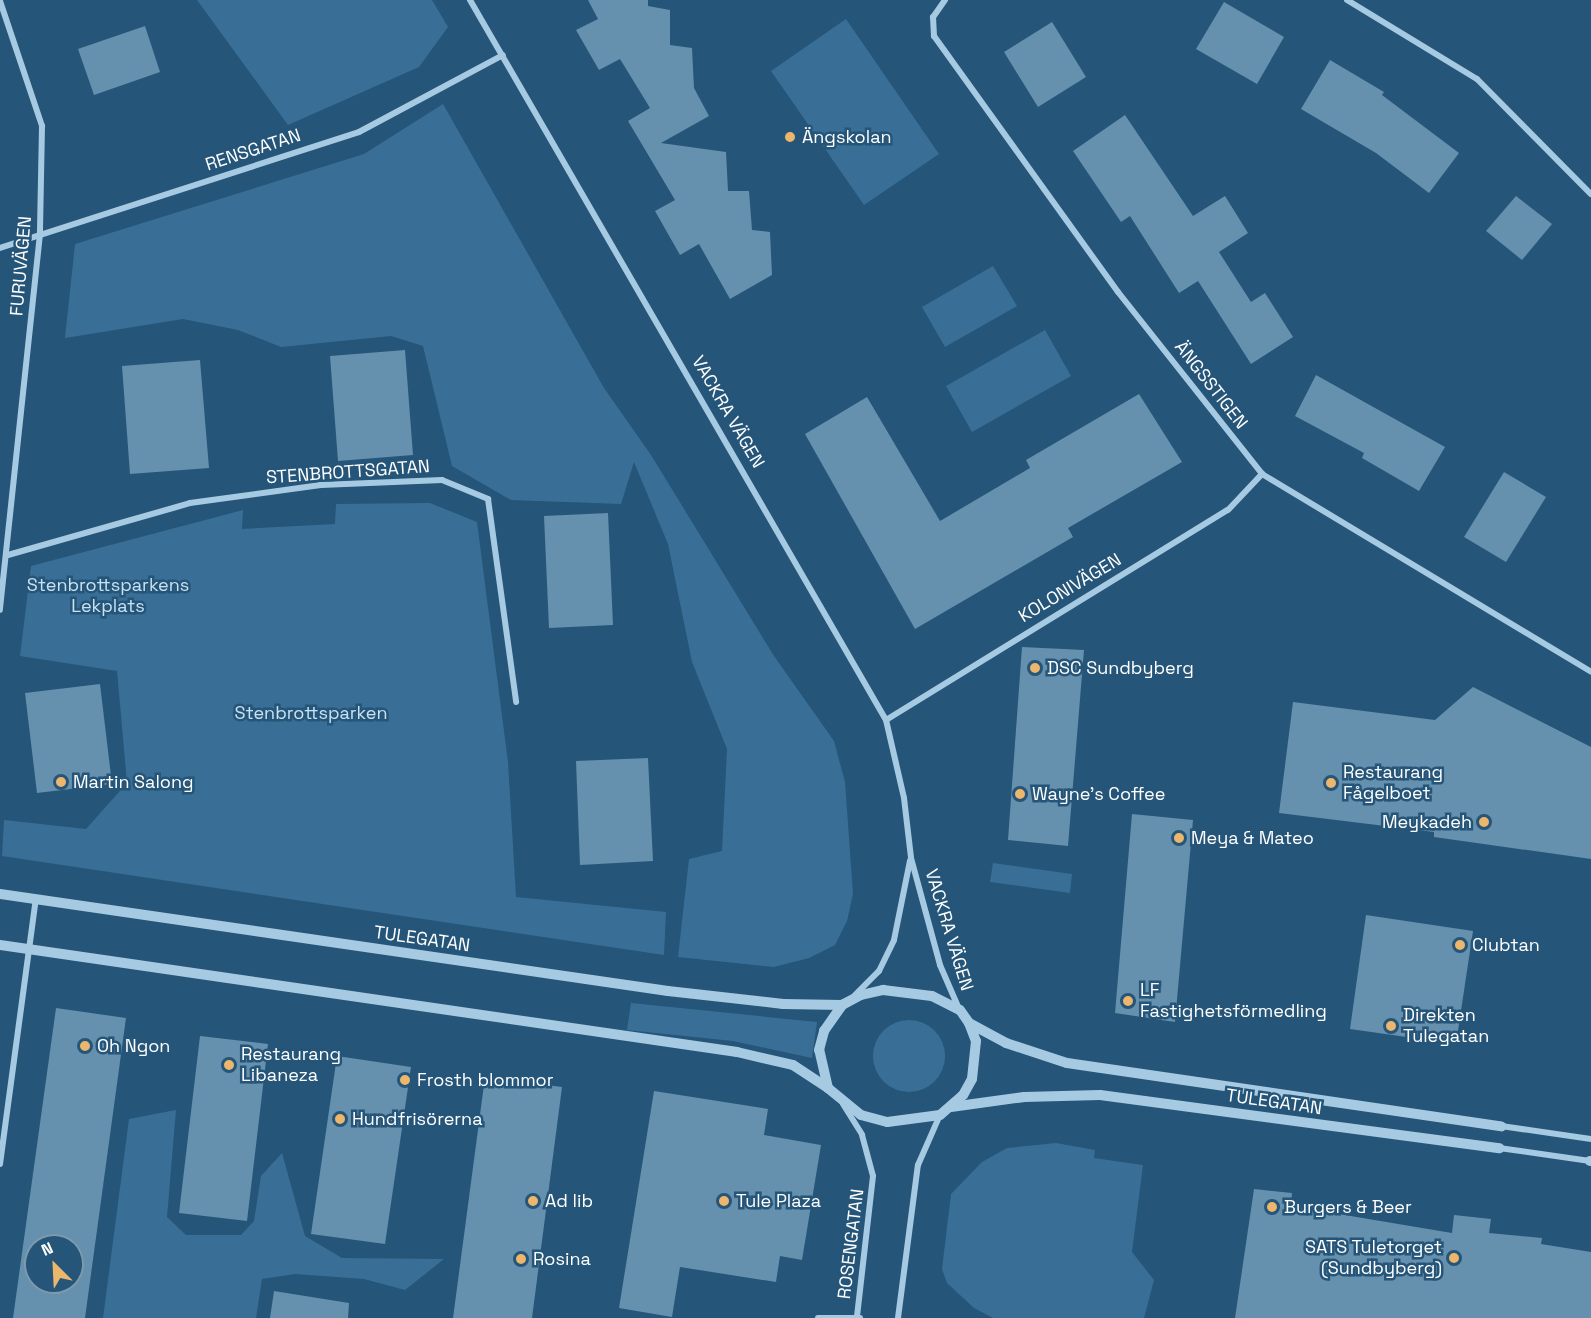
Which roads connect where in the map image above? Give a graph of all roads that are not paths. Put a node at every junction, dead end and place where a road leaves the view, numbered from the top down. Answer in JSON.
{"nodes":[{"id":1,"x":470,"y":0,"type":"edge"},
{"id":2,"x":945,"y":0,"type":"edge"},
{"id":3,"x":1347,"y":0,"type":"edge"},
{"id":4,"x":0,"y":1,"type":"edge"},
{"id":5,"x":503,"y":55,"type":"junction"},
{"id":6,"x":1591,"y":194,"type":"edge"},
{"id":7,"x":40,"y":234,"type":"junction"},
{"id":8,"x":0,"y":248,"type":"edge"},
{"id":9,"x":1262,"y":474,"type":"junction"},
{"id":10,"x":8,"y":555,"type":"junction"},
{"id":11,"x":0,"y":610,"type":"edge"},
{"id":12,"x":1591,"y":672,"type":"edge"},
{"id":13,"x":516,"y":702,"type":"dead end"},
{"id":14,"x":886,"y":720,"type":"junction"},
{"id":15,"x":911,"y":858,"type":"junction"},
{"id":16,"x":0,"y":894,"type":"edge"},
{"id":17,"x":36,"y":899,"type":"junction"},
{"id":18,"x":0,"y":945,"type":"edge"},
{"id":19,"x":30,"y":950,"type":"junction"},
{"id":20,"x":852,"y":999,"type":"junction"},
{"id":21,"x":842,"y":1005,"type":"junction"},
{"id":22,"x":960,"y":1010,"type":"junction"},
{"id":23,"x":969,"y":1023,"type":"junction"},
{"id":24,"x":828,"y":1088,"type":"junction"},
{"id":25,"x":843,"y":1104,"type":"junction"},
{"id":26,"x":951,"y":1107,"type":"junction"},
{"id":27,"x":940,"y":1115,"type":"junction"},
{"id":28,"x":1502,"y":1126,"type":"joint"},
{"id":29,"x":1591,"y":1139,"type":"edge"},
{"id":30,"x":1499,"y":1149,"type":"joint"},
{"id":31,"x":1590,"y":1161,"type":"edge"},
{"id":32,"x":0,"y":1164,"type":"edge"},
{"id":33,"x":818,"y":1318,"type":"edge"},
{"id":34,"x":859,"y":1318,"type":"edge"},
{"id":35,"x":898,"y":1318,"type":"edge"}],
"edges":[{"from":1,"to":5,"type":"street","name":"VACKRA VÄGEN"},
{"from":2,"to":9,"type":"street","name":"ÄNGSSTIGEN"},
{"from":3,"to":6,"type":"street"},
{"from":4,"to":7,"type":"street","name":"FURUVÄGEN"},
{"from":5,"to":7,"type":"street","name":"RENSGATAN"},
{"from":5,"to":14,"type":"street","name":"VACKRA VÄGEN"},
{"from":7,"to":8,"type":"street","name":"RENSGATAN"},
{"from":7,"to":10,"type":"street","name":"FURUVÄGEN"},
{"from":9,"to":12,"type":"street","name":"ÄNGSSTIGEN"},
{"from":9,"to":14,"type":"street","name":"KOLONIVÄGEN"},
{"from":10,"to":11,"type":"street","name":"FURUVÄGEN"},
{"from":10,"to":13,"type":"street","name":"STENBROTTSGATAN"},
{"from":14,"to":15,"type":"street","name":"VACKRA VÄGEN"},
{"from":15,"to":20,"type":"street","name":"VACKRA VÄGEN"},
{"from":15,"to":22,"type":"street","name":"VACKRA VÄGEN"},
{"from":16,"to":17,"type":"street","name":"TULEGATAN"},
{"from":17,"to":19,"type":"street"},
{"from":17,"to":21,"type":"street","name":"TULEGATAN"},
{"from":18,"to":19,"type":"street"},
{"from":19,"to":24,"type":"street"},
{"from":19,"to":32,"type":"street"},
{"from":20,"to":21,"type":"street"},
{"from":20,"to":22,"type":"street"},
{"from":21,"to":24,"type":"street"},
{"from":22,"to":23,"type":"street"},
{"from":23,"to":26,"type":"street"},
{"from":23,"to":28,"type":"street","name":"TULEGATAN"},
{"from":24,"to":25,"type":"street"},
{"from":25,"to":27,"type":"street"},
{"from":25,"to":34,"type":"street","name":"ROSENGATAN"},
{"from":26,"to":27,"type":"street"},
{"from":26,"to":30,"type":"street","name":"TULEGATAN"},
{"from":27,"to":35,"type":"street"},
{"from":28,"to":29,"type":"street","name":"TULEGATAN"},
{"from":30,"to":31,"type":"street","name":"TULEGATAN"},
{"from":33,"to":34,"type":"street"}]}
